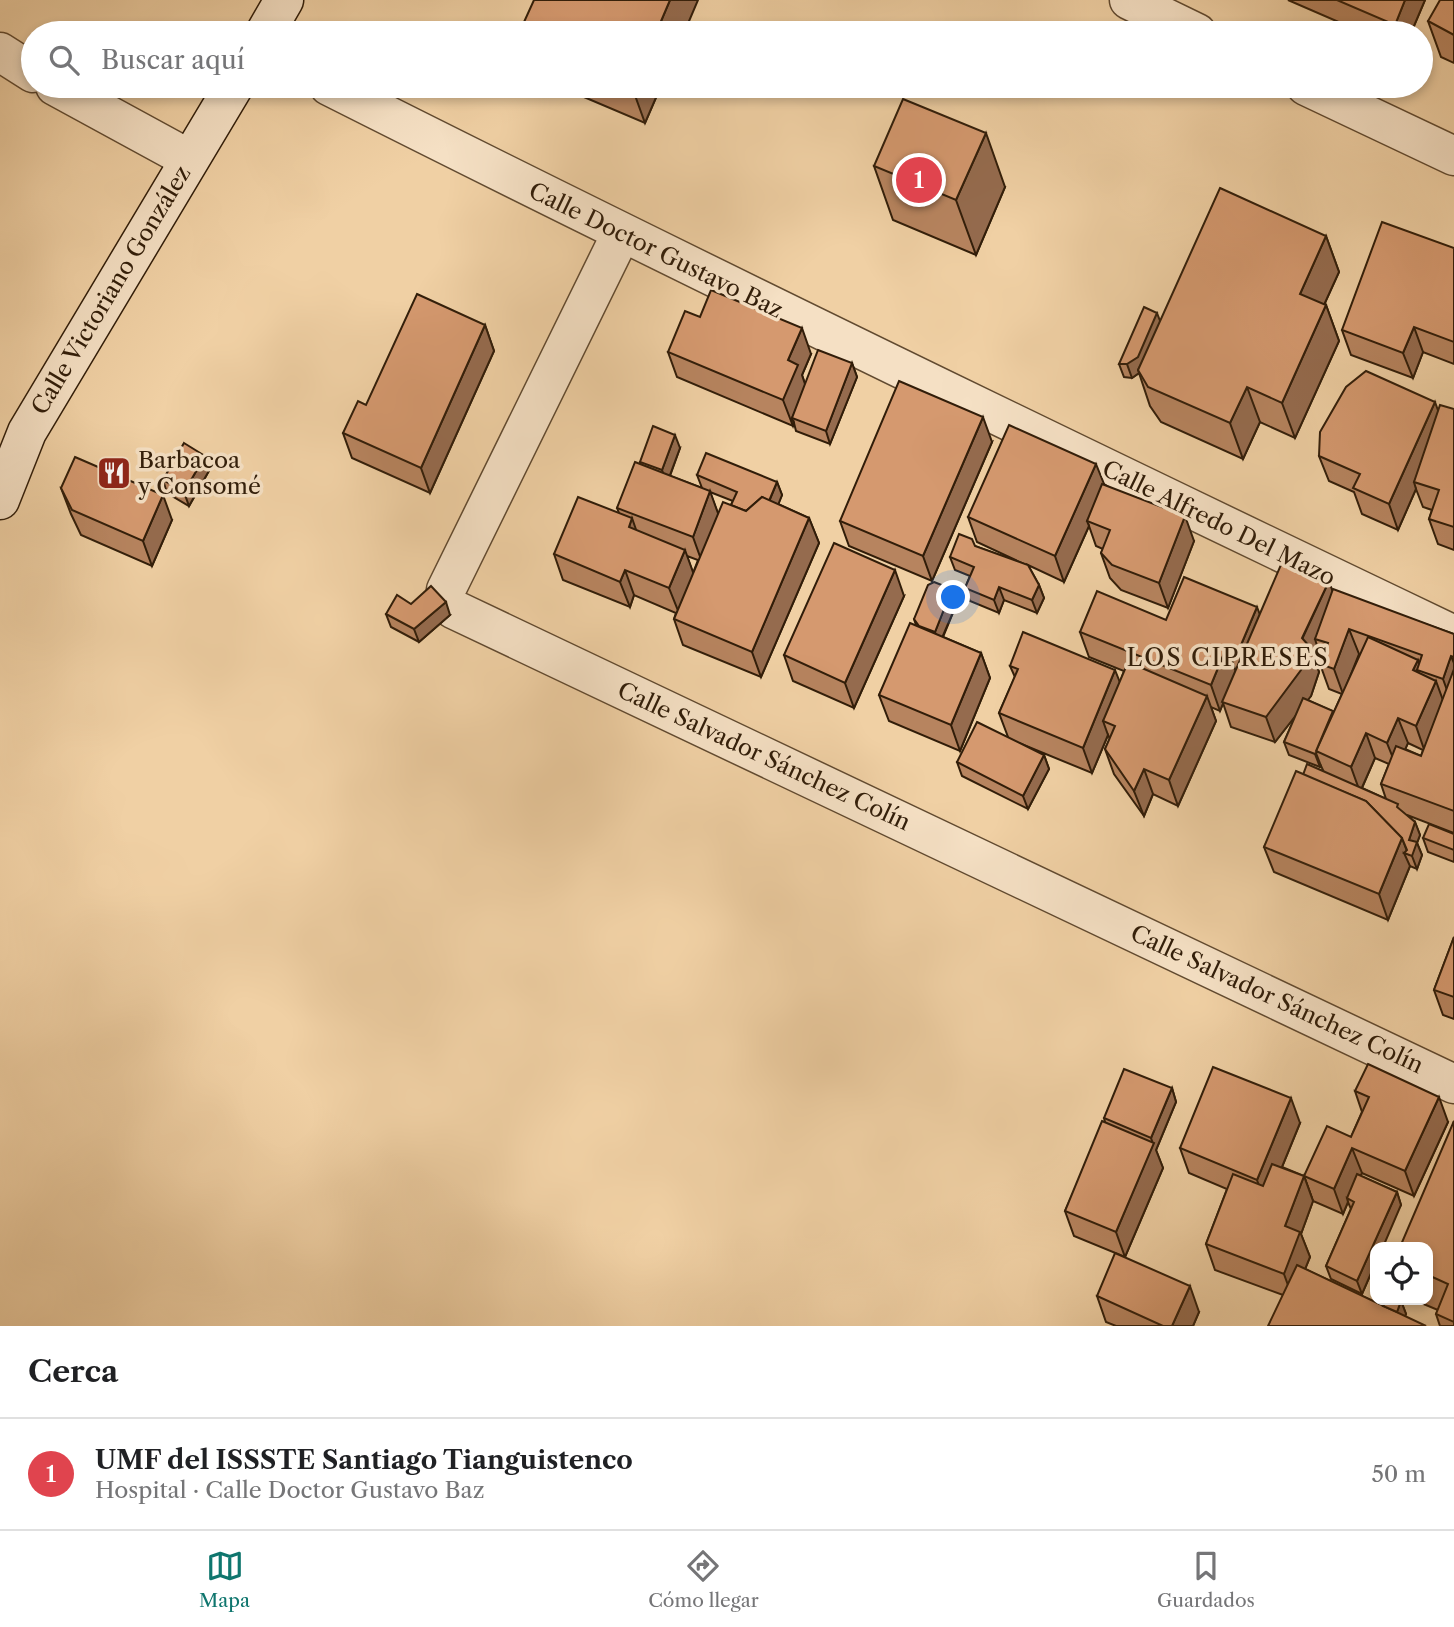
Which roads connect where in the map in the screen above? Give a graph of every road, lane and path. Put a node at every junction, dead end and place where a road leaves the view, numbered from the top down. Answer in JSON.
{"nodes":[{"id":1,"x":284,"y":0,"type":"edge"},
{"id":2,"x":1129,"y":0,"type":"edge"},
{"id":3,"x":272,"y":21,"type":"edge"},
{"id":4,"x":1172,"y":21,"type":"edge"},
{"id":5,"x":0,"y":52,"type":"edge"},
{"id":6,"x":21,"y":65,"type":"edge"},
{"id":7,"x":77,"y":98,"type":"edge"},
{"id":8,"x":227,"y":98,"type":"edge"},
{"id":9,"x":353,"y":98,"type":"edge"},
{"id":10,"x":1331,"y":98,"type":"edge"},
{"id":11,"x":1454,"y":156,"type":"edge"},
{"id":12,"x":189,"y":159,"type":"junction"},
{"id":13,"x":621,"y":234,"type":"junction"},
{"id":14,"x":984,"y":411,"type":"joint"},
{"id":15,"x":13,"y":438,"type":"edge"},
{"id":16,"x":0,"y":500,"type":"edge"},
{"id":17,"x":1454,"y":635,"type":"edge"},
{"id":18,"x":1454,"y":1084,"type":"edge"}],
"edges":[{"from":1,"to":3,"type":"street"},
{"from":2,"to":4,"type":"street"},
{"from":5,"to":6,"type":"street"},
{"from":7,"to":12,"type":"street"},
{"from":8,"to":12,"type":"street","name":"Calle Victoriano González"},
{"from":9,"to":13,"type":"street","name":"Calle Doctor Gustavo Baz"},
{"from":10,"to":11,"type":"street"},
{"from":12,"to":15,"type":"street","name":"Calle Victoriano González"},
{"from":13,"to":14,"type":"street","name":"Calle Doctor Gustavo Baz"},
{"from":13,"to":18,"type":"street","name":"Calle Salvador Sánchez Colín"},
{"from":14,"to":17,"type":"street","name":"Calle Alfredo Del Mazo"},
{"from":15,"to":16,"type":"street","name":"Calle Victoriano González"}]}
